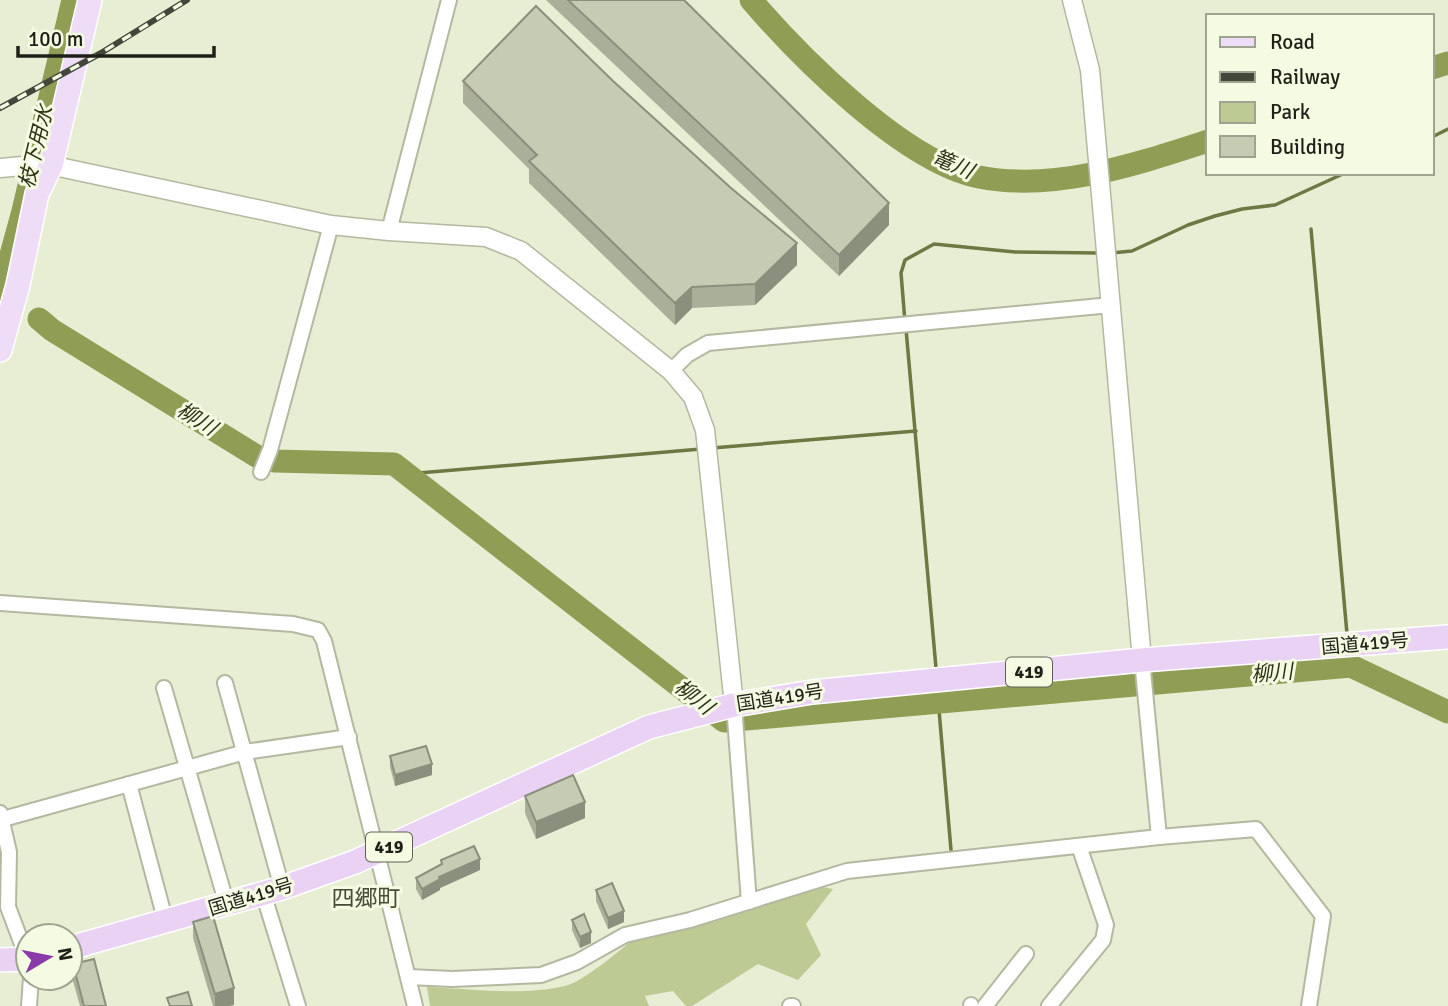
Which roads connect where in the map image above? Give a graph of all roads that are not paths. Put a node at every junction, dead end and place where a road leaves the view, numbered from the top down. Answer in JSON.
{"nodes":[{"id":1,"x":90,"y":0,"type":"edge"},
{"id":2,"x":449,"y":0,"type":"edge"},
{"id":3,"x":1072,"y":0,"type":"edge"},
{"id":4,"x":48,"y":164,"type":"junction"},
{"id":5,"x":2,"y":167,"type":"edge"},
{"id":6,"x":331,"y":225,"type":"junction"},
{"id":7,"x":389,"y":231,"type":"junction"},
{"id":8,"x":1111,"y":305,"type":"junction"},
{"id":9,"x":0,"y":350,"type":"edge"},
{"id":10,"x":671,"y":371,"type":"junction"},
{"id":11,"x":261,"y":472,"type":"dead end"},
{"id":12,"x":0,"y":603,"type":"edge"},
{"id":13,"x":1448,"y":637,"type":"edge"},
{"id":14,"x":1143,"y":666,"type":"junction"},
{"id":15,"x":225,"y":683,"type":"dead end"},
{"id":16,"x":164,"y":688,"type":"dead end"},
{"id":17,"x":731,"y":711,"type":"junction"},
{"id":18,"x":349,"y":737,"type":"junction"},
{"id":19,"x":245,"y":752,"type":"junction"},
{"id":20,"x":187,"y":767,"type":"junction"},
{"id":21,"x":129,"y":784,"type":"junction"},
{"id":22,"x":1,"y":816,"type":"edge"},
{"id":23,"x":1159,"y":837,"type":"junction"},
{"id":24,"x":1079,"y":846,"type":"junction"},
{"id":25,"x":377,"y":853,"type":"junction"},
{"id":26,"x":273,"y":891,"type":"junction"},
{"id":27,"x":748,"y":902,"type":"junction"},
{"id":28,"x":228,"y":905,"type":"junction"},
{"id":29,"x":14,"y":923,"type":"edge"},
{"id":30,"x":166,"y":923,"type":"junction"},
{"id":31,"x":84,"y":944,"type":"edge"},
{"id":32,"x":1026,"y":954,"type":"dead end"},
{"id":33,"x":409,"y":977,"type":"junction"},
{"id":34,"x":298,"y":1006,"type":"edge"},
{"id":35,"x":415,"y":1006,"type":"edge"},
{"id":36,"x":976,"y":1006,"type":"edge"},
{"id":37,"x":1049,"y":1006,"type":"edge"},
{"id":38,"x":1309,"y":1006,"type":"edge"}],
"edges":[{"from":1,"to":4,"type":"main road"},
{"from":2,"to":7,"type":"street"},
{"from":3,"to":8,"type":"street"},
{"from":4,"to":5,"type":"street"},
{"from":4,"to":6,"type":"street"},
{"from":4,"to":9,"type":"main road"},
{"from":6,"to":7,"type":"street"},
{"from":6,"to":11,"type":"street"},
{"from":7,"to":10,"type":"street"},
{"from":8,"to":10,"type":"street"},
{"from":8,"to":14,"type":"street"},
{"from":10,"to":17,"type":"street"},
{"from":12,"to":18,"type":"street"},
{"from":13,"to":14,"type":"highway","name":"国道419号","number":"419"},
{"from":14,"to":17,"type":"highway","name":"国道419号","number":"419"},
{"from":14,"to":23,"type":"street"},
{"from":15,"to":19,"type":"street"},
{"from":16,"to":20,"type":"street"},
{"from":17,"to":25,"type":"highway","name":"国道419号","number":"419"},
{"from":17,"to":27,"type":"street"},
{"from":18,"to":19,"type":"street"},
{"from":18,"to":25,"type":"street"},
{"from":19,"to":20,"type":"street"},
{"from":19,"to":26,"type":"street"},
{"from":20,"to":21,"type":"street"},
{"from":20,"to":28,"type":"street"},
{"from":21,"to":22,"type":"street"},
{"from":21,"to":30,"type":"street"},
{"from":22,"to":29,"type":"street"},
{"from":23,"to":24,"type":"street"},
{"from":23,"to":38,"type":"street"},
{"from":24,"to":27,"type":"street"},
{"from":24,"to":37,"type":"street"},
{"from":25,"to":26,"type":"highway","name":"国道419号","number":"419"},
{"from":25,"to":33,"type":"street"},
{"from":26,"to":28,"type":"highway","name":"国道419号","number":"419"},
{"from":26,"to":34,"type":"street"},
{"from":27,"to":33,"type":"street"},
{"from":28,"to":30,"type":"highway","name":"国道419号","number":"419"},
{"from":30,"to":31,"type":"highway","name":"国道419号","number":"419"},
{"from":32,"to":36,"type":"street"},
{"from":33,"to":35,"type":"street"}]}
